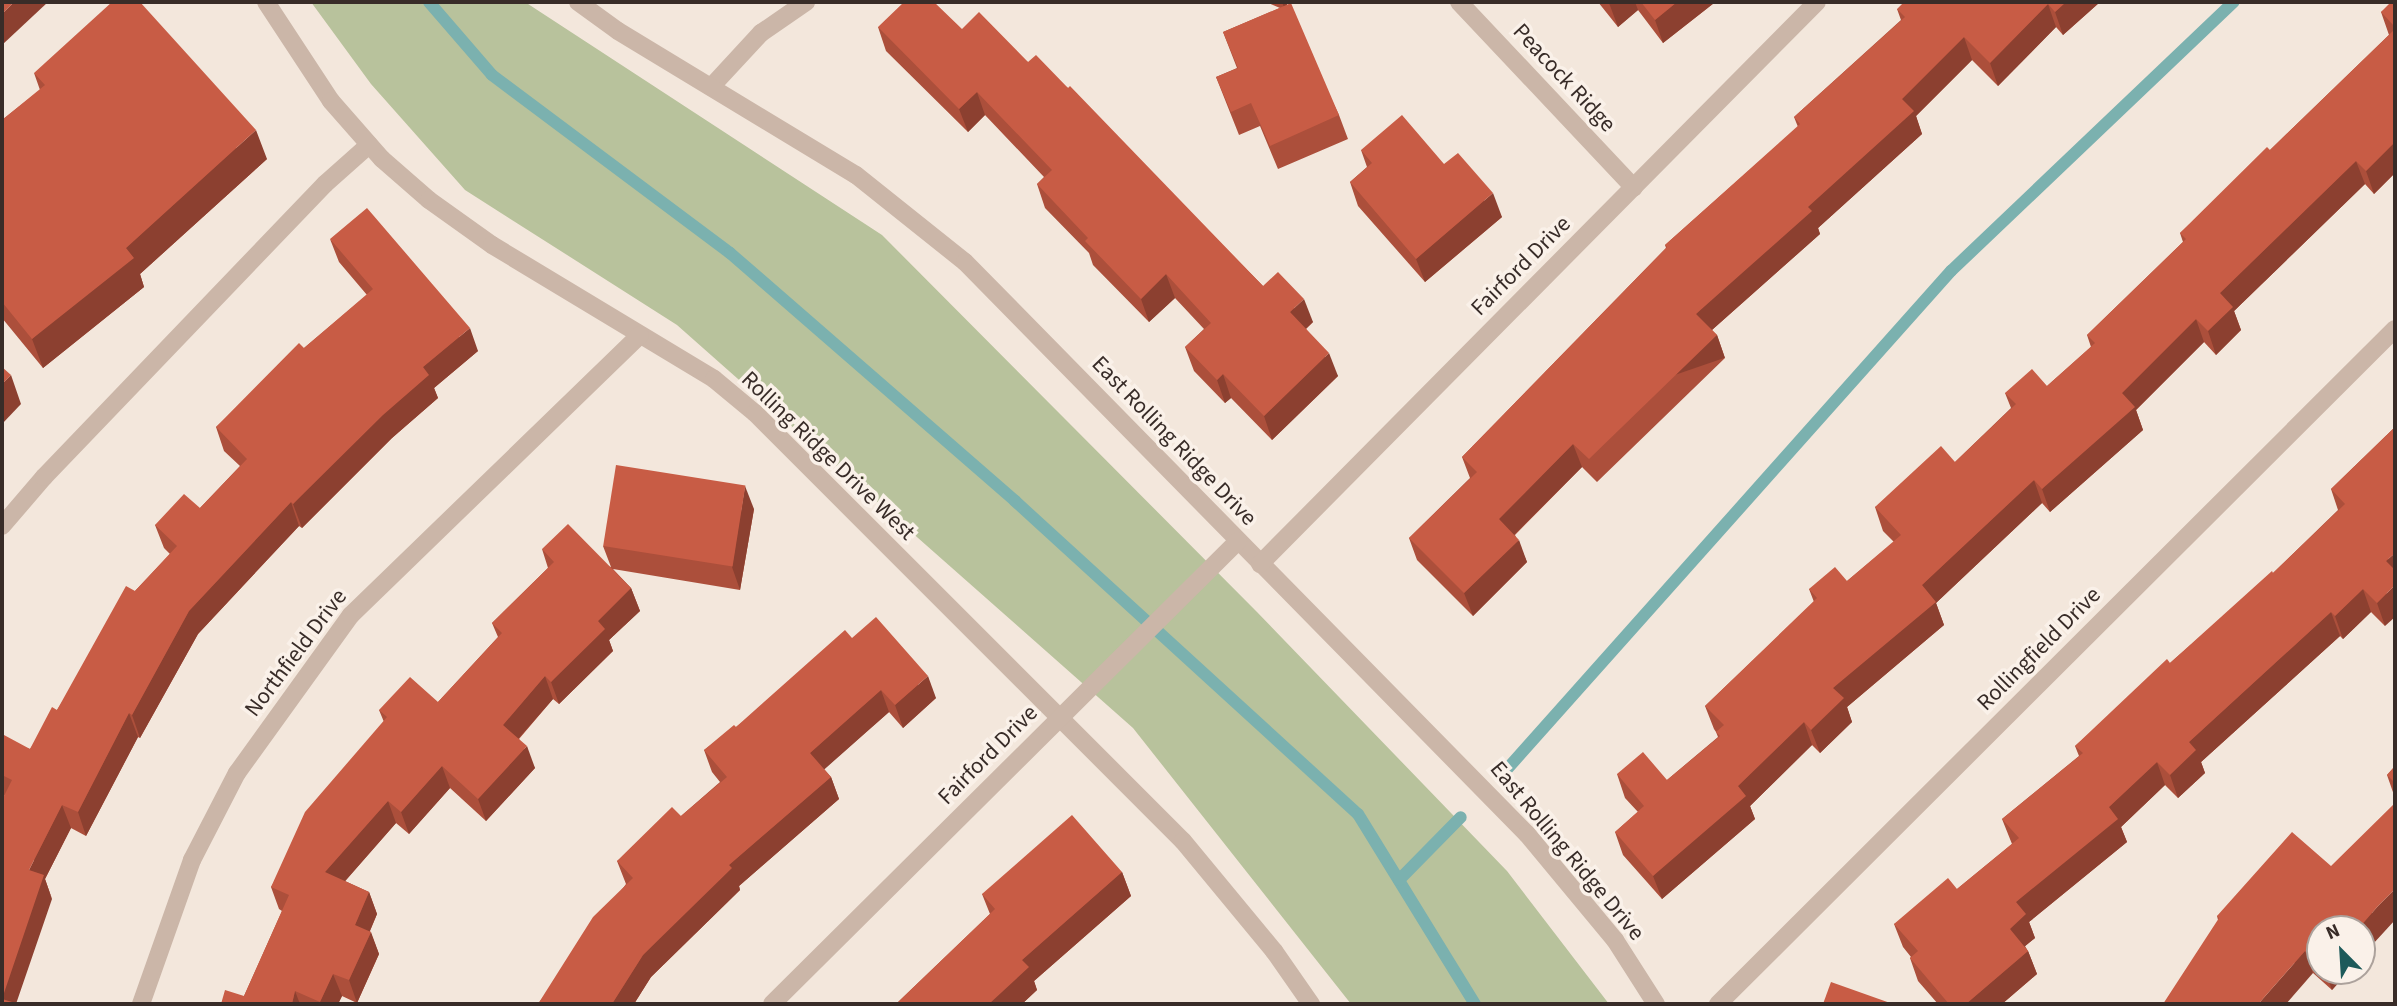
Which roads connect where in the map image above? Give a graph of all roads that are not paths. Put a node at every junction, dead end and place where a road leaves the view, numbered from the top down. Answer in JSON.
{"nodes":[{"id":1,"x":266,"y":2,"type":"edge"},
{"id":2,"x":578,"y":2,"type":"edge"},
{"id":3,"x":806,"y":2,"type":"edge"},
{"id":4,"x":1459,"y":2,"type":"edge"},
{"id":5,"x":1817,"y":2,"type":"edge"},
{"id":6,"x":711,"y":87,"type":"junction"},
{"id":7,"x":369,"y":145,"type":"junction"},
{"id":8,"x":1634,"y":188,"type":"junction"},
{"id":9,"x":2395,"y":329,"type":"edge"},
{"id":10,"x":640,"y":335,"type":"junction"},
{"id":11,"x":2,"y":526,"type":"edge"},
{"id":12,"x":1238,"y":541,"type":"junction"},
{"id":13,"x":1260,"y":564,"type":"junction"},
{"id":14,"x":1059,"y":719,"type":"junction"},
{"id":15,"x":141,"y":1004,"type":"edge"},
{"id":16,"x":772,"y":1004,"type":"edge"},
{"id":17,"x":1311,"y":1004,"type":"edge"},
{"id":18,"x":1656,"y":1004,"type":"edge"},
{"id":19,"x":1718,"y":1004,"type":"edge"}],
"edges":[{"from":1,"to":7,"type":"street","name":"Rolling Ridge Drive West"},
{"from":2,"to":6,"type":"street","name":"East Rolling Ridge Drive"},
{"from":3,"to":6,"type":"street"},
{"from":4,"to":8,"type":"street","name":"Peacock Ridge"},
{"from":5,"to":8,"type":"street","name":"Fairford Drive"},
{"from":6,"to":12,"type":"street","name":"East Rolling Ridge Drive"},
{"from":7,"to":10,"type":"street","name":"Rolling Ridge Drive West"},
{"from":7,"to":11,"type":"street"},
{"from":8,"to":13,"type":"street","name":"Fairford Drive"},
{"from":9,"to":19,"type":"street","name":"Rollingfield Drive"},
{"from":10,"to":14,"type":"street","name":"Rolling Ridge Drive West"},
{"from":10,"to":15,"type":"street","name":"Northfield Drive"},
{"from":12,"to":13,"type":"street","name":"East Rolling Ridge Drive"},
{"from":12,"to":14,"type":"street","name":"Fairford Drive"},
{"from":13,"to":18,"type":"street","name":"East Rolling Ridge Drive"},
{"from":14,"to":16,"type":"street","name":"Fairford Drive"},
{"from":14,"to":17,"type":"street","name":"Rolling Ridge Drive West"}]}
